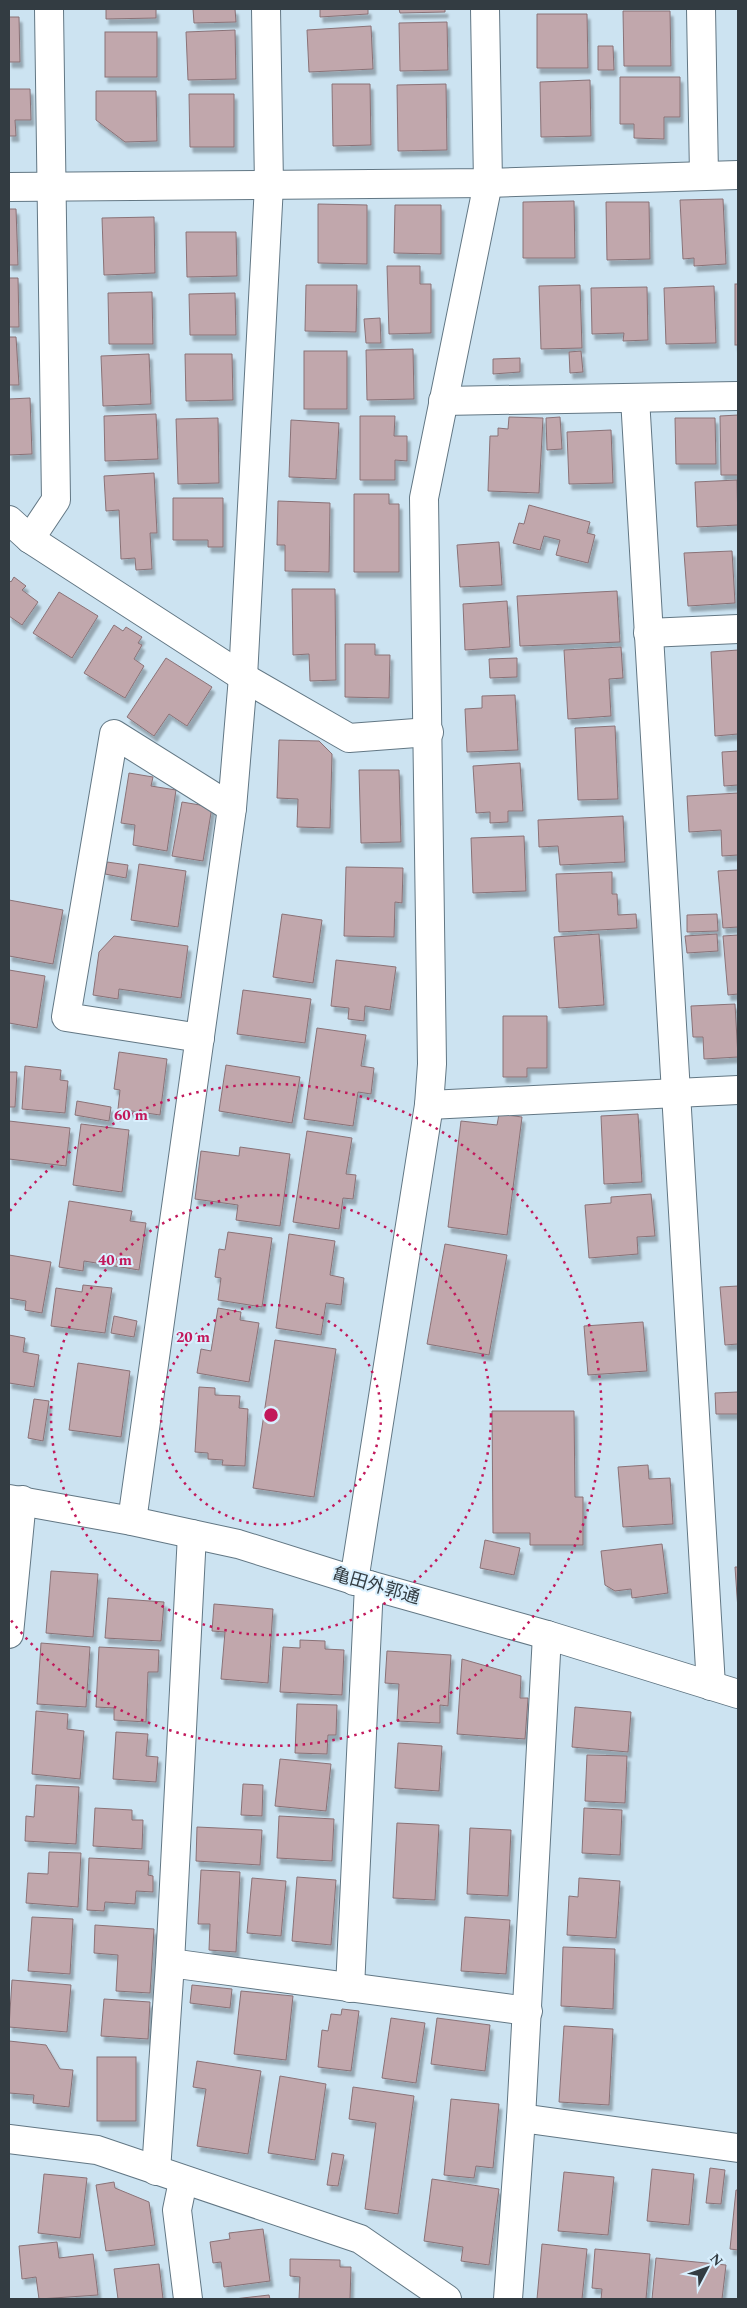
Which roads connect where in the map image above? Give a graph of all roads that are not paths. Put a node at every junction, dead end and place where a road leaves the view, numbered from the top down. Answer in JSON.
{"nodes":[{"id":1,"x":49,"y":9,"type":"edge"},
{"id":2,"x":266,"y":9,"type":"edge"},
{"id":3,"x":485,"y":9,"type":"edge"},
{"id":4,"x":701,"y":9,"type":"edge"},
{"id":5,"x":704,"y":175,"type":"junction"},
{"id":6,"x":738,"y":175,"type":"edge"},
{"id":7,"x":488,"y":183,"type":"junction"},
{"id":8,"x":269,"y":185,"type":"junction"},
{"id":9,"x":9,"y":187,"type":"edge"},
{"id":10,"x":52,"y":187,"type":"junction"},
{"id":11,"x":738,"y":396,"type":"edge"},
{"id":12,"x":635,"y":398,"type":"junction"},
{"id":13,"x":444,"y":401,"type":"junction"},
{"id":14,"x":9,"y":520,"type":"edge"},
{"id":15,"x":30,"y":539,"type":"junction"},
{"id":16,"x":738,"y":629,"type":"edge"},
{"id":17,"x":648,"y":633,"type":"junction"},
{"id":18,"x":243,"y":677,"type":"junction"},
{"id":19,"x":429,"y":732,"type":"junction"},
{"id":20,"x":232,"y":808,"type":"junction"},
{"id":21,"x":200,"y":1038,"type":"junction"},
{"id":22,"x":738,"y":1090,"type":"edge"},
{"id":23,"x":675,"y":1093,"type":"junction"},
{"id":24,"x":429,"y":1105,"type":"junction"},
{"id":25,"x":15,"y":1499,"type":"edge"},
{"id":26,"x":132,"y":1521,"type":"junction"},
{"id":27,"x":192,"y":1534,"type":"junction"},
{"id":28,"x":362,"y":1583,"type":"junction"},
{"id":29,"x":9,"y":1634,"type":"edge"},
{"id":30,"x":547,"y":1636,"type":"junction"},
{"id":31,"x":711,"y":1686,"type":"junction"},
{"id":32,"x":738,"y":1694,"type":"edge"},
{"id":33,"x":170,"y":1963,"type":"junction"},
{"id":34,"x":350,"y":1988,"type":"junction"},
{"id":35,"x":528,"y":2011,"type":"junction"},
{"id":36,"x":521,"y":2118,"type":"junction"},
{"id":37,"x":9,"y":2139,"type":"edge"},
{"id":38,"x":738,"y":2148,"type":"edge"},
{"id":39,"x":156,"y":2171,"type":"junction"},
{"id":40,"x":183,"y":2181,"type":"junction"},
{"id":41,"x":188,"y":2299,"type":"edge"},
{"id":42,"x":447,"y":2299,"type":"edge"},
{"id":43,"x":508,"y":2299,"type":"edge"}],
"edges":[{"from":1,"to":10,"type":"street"},
{"from":2,"to":8,"type":"street"},
{"from":3,"to":7,"type":"street"},
{"from":4,"to":5,"type":"street"},
{"from":5,"to":6,"type":"street"},
{"from":5,"to":7,"type":"street"},
{"from":7,"to":8,"type":"street"},
{"from":7,"to":13,"type":"street"},
{"from":8,"to":10,"type":"street"},
{"from":8,"to":18,"type":"street"},
{"from":9,"to":10,"type":"street"},
{"from":10,"to":15,"type":"street"},
{"from":11,"to":12,"type":"street"},
{"from":12,"to":13,"type":"street"},
{"from":12,"to":17,"type":"street"},
{"from":13,"to":19,"type":"street"},
{"from":14,"to":15,"type":"street"},
{"from":15,"to":18,"type":"street"},
{"from":16,"to":17,"type":"street"},
{"from":17,"to":23,"type":"street"},
{"from":18,"to":19,"type":"street"},
{"from":18,"to":20,"type":"street"},
{"from":19,"to":24,"type":"street"},
{"from":20,"to":21,"type":"street"},
{"from":20,"to":21,"type":"street"},
{"from":21,"to":26,"type":"street"},
{"from":22,"to":23,"type":"street"},
{"from":23,"to":24,"type":"street"},
{"from":23,"to":31,"type":"street"},
{"from":24,"to":28,"type":"street"},
{"from":25,"to":26,"type":"street","name":"亀田外郭通"},
{"from":25,"to":29,"type":"street"},
{"from":26,"to":27,"type":"street","name":"亀田外郭通"},
{"from":27,"to":28,"type":"street","name":"亀田外郭通"},
{"from":27,"to":33,"type":"street"},
{"from":28,"to":30,"type":"street","name":"亀田外郭通"},
{"from":28,"to":34,"type":"street"},
{"from":30,"to":31,"type":"street","name":"亀田外郭通"},
{"from":30,"to":35,"type":"street"},
{"from":31,"to":32,"type":"street","name":"亀田外郭通"},
{"from":33,"to":34,"type":"street"},
{"from":33,"to":39,"type":"street"},
{"from":34,"to":35,"type":"street"},
{"from":35,"to":36,"type":"street"},
{"from":36,"to":38,"type":"street"},
{"from":36,"to":43,"type":"street"},
{"from":37,"to":39,"type":"street"},
{"from":39,"to":40,"type":"street"},
{"from":40,"to":41,"type":"street"},
{"from":40,"to":42,"type":"street"}]}
